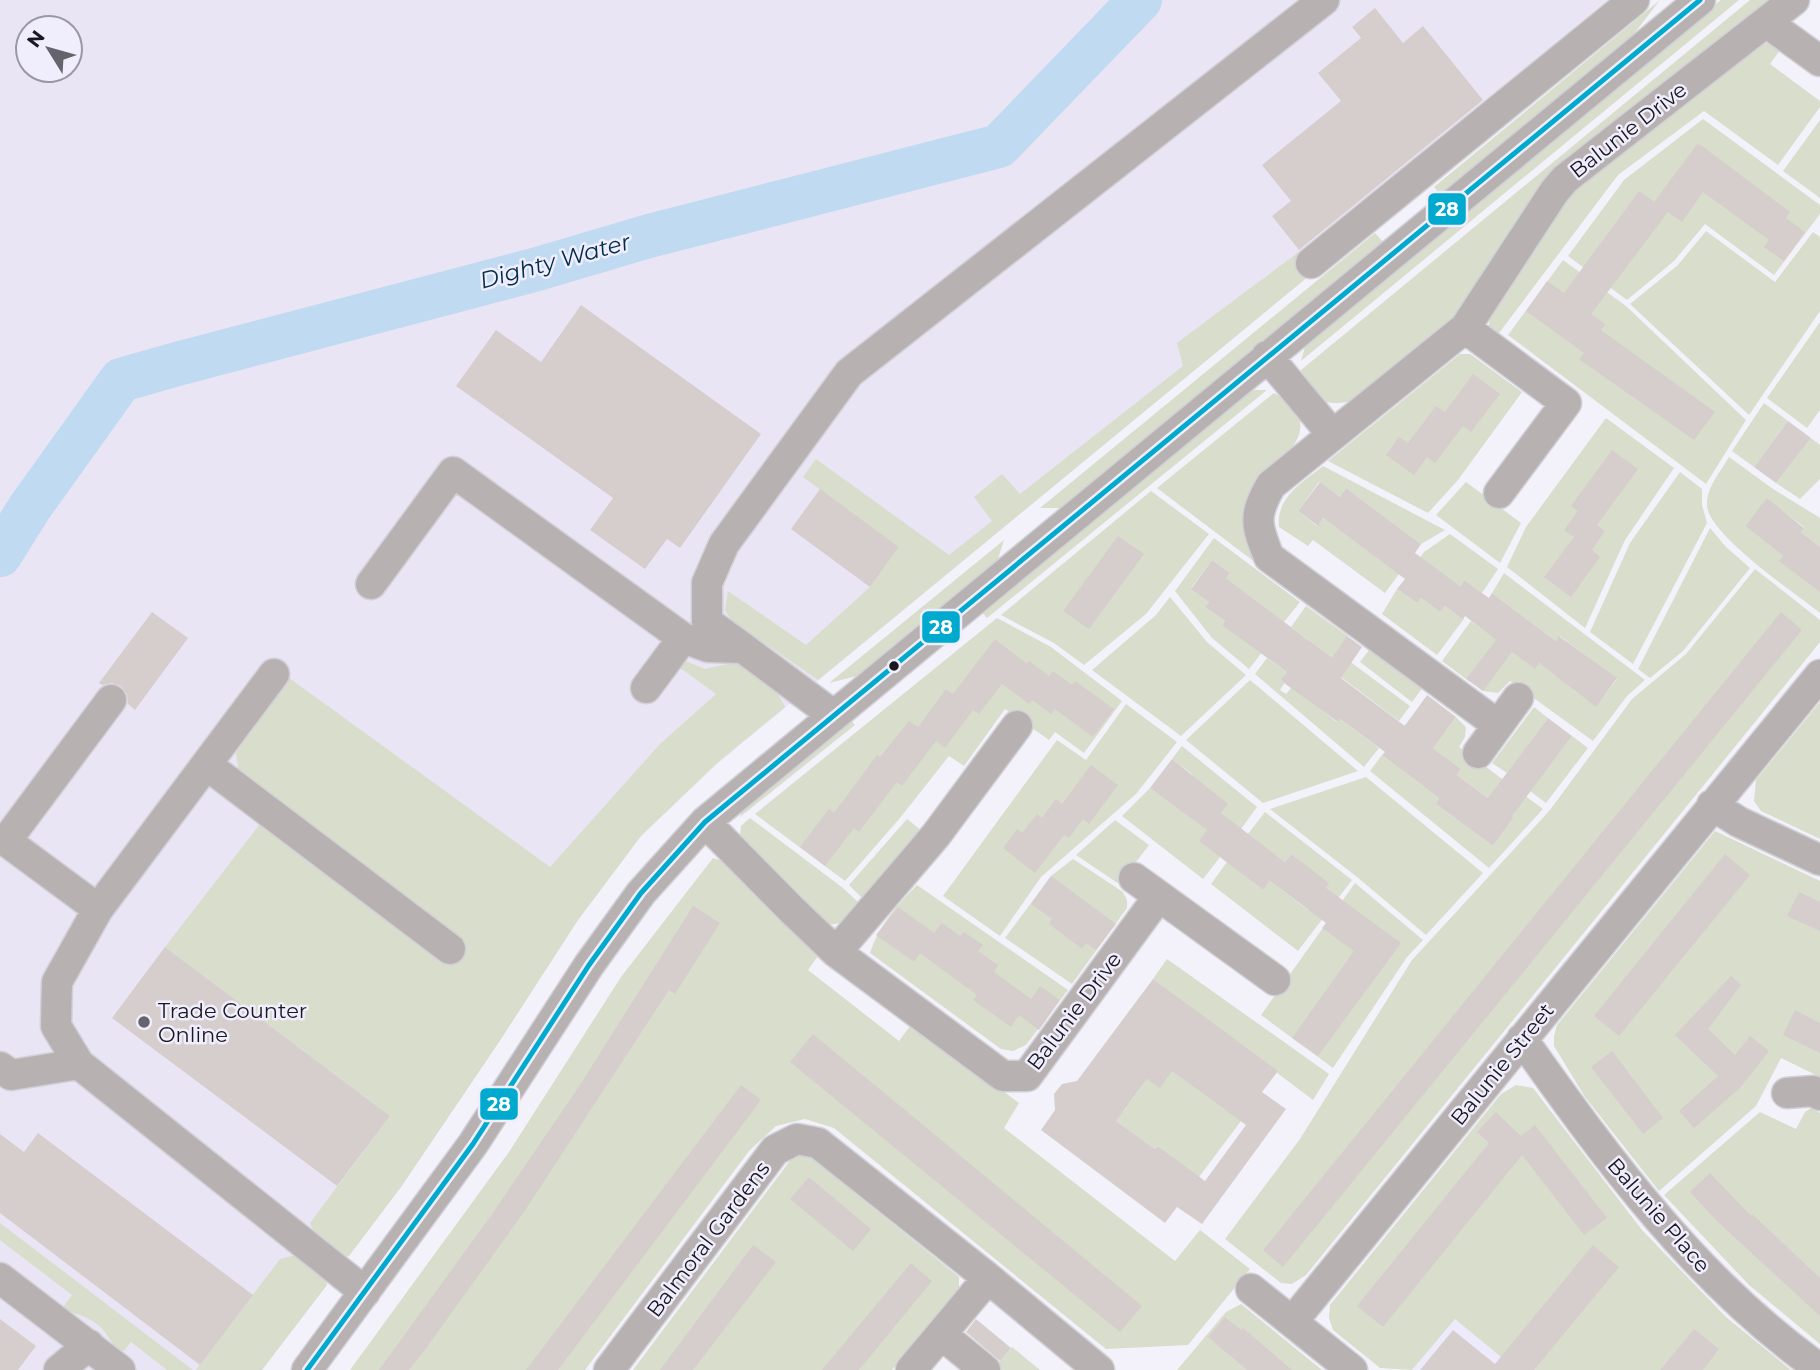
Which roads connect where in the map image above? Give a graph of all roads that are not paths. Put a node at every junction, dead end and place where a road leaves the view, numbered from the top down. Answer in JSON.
{"nodes":[{"id":1,"x":1324,"y":0,"type":"edge"},
{"id":2,"x":1634,"y":0,"type":"edge"},
{"id":3,"x":1700,"y":0,"type":"edge"},
{"id":4,"x":1794,"y":0,"type":"edge"},
{"id":5,"x":1766,"y":22,"type":"junction"},
{"id":6,"x":1820,"y":61,"type":"edge"},
{"id":7,"x":1391,"y":197,"type":"junction"},
{"id":8,"x":1418,"y":231,"type":"junction"},
{"id":9,"x":1311,"y":263,"type":"dead end"},
{"id":10,"x":1465,"y":328,"type":"junction"},
{"id":11,"x":1267,"y":356,"type":"junction"},
{"id":12,"x":1332,"y":434,"type":"junction"},
{"id":13,"x":1499,"y":494,"type":"dead end"},
{"id":14,"x":371,"y":584,"type":"dead end"},
{"id":15,"x":683,"y":638,"type":"junction"},
{"id":16,"x":743,"y":648,"type":"junction"},
{"id":17,"x":274,"y":674,"type":"dead end"},
{"id":18,"x":1820,"y":675,"type":"edge"},
{"id":19,"x":646,"y":688,"type":"dead end"},
{"id":20,"x":1518,"y":698,"type":"dead end"},
{"id":21,"x":111,"y":700,"type":"dead end"},
{"id":22,"x":833,"y":715,"type":"junction"},
{"id":23,"x":1499,"y":725,"type":"junction"},
{"id":24,"x":1017,"y":726,"type":"dead end"},
{"id":25,"x":1478,"y":752,"type":"dead end"},
{"id":26,"x":207,"y":765,"type":"junction"},
{"id":27,"x":1712,"y":805,"type":"junction"},
{"id":28,"x":705,"y":822,"type":"junction"},
{"id":29,"x":1820,"y":860,"type":"edge"},
{"id":30,"x":1134,"y":878,"type":"dead end"},
{"id":31,"x":1159,"y":896,"type":"junction"},
{"id":32,"x":98,"y":909,"type":"junction"},
{"id":33,"x":450,"y":949,"type":"dead end"},
{"id":34,"x":836,"y":952,"type":"junction"},
{"id":35,"x":1275,"y":980,"type":"dead end"},
{"id":36,"x":1522,"y":1039,"type":"junction"},
{"id":37,"x":79,"y":1065,"type":"junction"},
{"id":38,"x":0,"y":1067,"type":"edge"},
{"id":39,"x":1787,"y":1093,"type":"dead end"},
{"id":40,"x":1820,"y":1095,"type":"edge"},
{"id":41,"x":0,"y":1278,"type":"edge"},
{"id":42,"x":988,"y":1278,"type":"junction"},
{"id":43,"x":1251,"y":1289,"type":"dead end"},
{"id":44,"x":365,"y":1292,"type":"junction"},
{"id":45,"x":1292,"y":1322,"type":"junction"},
{"id":46,"x":941,"y":1334,"type":"junction"},
{"id":47,"x":89,"y":1345,"type":"junction"},
{"id":48,"x":1820,"y":1369,"type":"edge"},
{"id":49,"x":59,"y":1370,"type":"edge"},
{"id":50,"x":120,"y":1370,"type":"edge"},
{"id":51,"x":307,"y":1370,"type":"edge"},
{"id":52,"x":609,"y":1370,"type":"edge"},
{"id":53,"x":911,"y":1370,"type":"edge"},
{"id":54,"x":985,"y":1370,"type":"edge"},
{"id":55,"x":1099,"y":1370,"type":"edge"},
{"id":56,"x":1352,"y":1370,"type":"edge"}],
"edges":[{"from":1,"to":16,"type":"street"},
{"from":2,"to":7,"type":"street"},
{"from":3,"to":8,"type":"street"},
{"from":4,"to":5,"type":"street","name":"Balunie Drive"},
{"from":5,"to":6,"type":"street"},
{"from":5,"to":10,"type":"street","name":"Balunie Drive"},
{"from":7,"to":8,"type":"street"},
{"from":7,"to":9,"type":"street"},
{"from":8,"to":11,"type":"street"},
{"from":10,"to":12,"type":"street","name":"Balunie Drive"},
{"from":10,"to":13,"type":"street"},
{"from":11,"to":12,"type":"street"},
{"from":11,"to":22,"type":"street"},
{"from":12,"to":23,"type":"street","name":"Balunie Drive"},
{"from":14,"to":15,"type":"street"},
{"from":15,"to":16,"type":"street"},
{"from":15,"to":19,"type":"street"},
{"from":16,"to":22,"type":"street"},
{"from":17,"to":26,"type":"street"},
{"from":18,"to":27,"type":"street","name":"Balunie Street"},
{"from":20,"to":23,"type":"street"},
{"from":21,"to":32,"type":"street"},
{"from":22,"to":28,"type":"street"},
{"from":23,"to":25,"type":"street"},
{"from":24,"to":34,"type":"street"},
{"from":26,"to":32,"type":"street"},
{"from":26,"to":33,"type":"street"},
{"from":27,"to":29,"type":"street"},
{"from":27,"to":36,"type":"street","name":"Balunie Street"},
{"from":28,"to":34,"type":"street","name":"Balunie Drive"},
{"from":28,"to":44,"type":"street"},
{"from":30,"to":31,"type":"street"},
{"from":31,"to":34,"type":"street","name":"Balunie Drive"},
{"from":31,"to":35,"type":"street"},
{"from":32,"to":37,"type":"street"},
{"from":36,"to":45,"type":"street","name":"Balunie Street"},
{"from":36,"to":48,"type":"street","name":"Balunie Place"},
{"from":37,"to":38,"type":"street"},
{"from":37,"to":44,"type":"street"},
{"from":39,"to":40,"type":"street"},
{"from":41,"to":47,"type":"street"},
{"from":42,"to":46,"type":"street"},
{"from":42,"to":52,"type":"street","name":"Balmoral Gardens"},
{"from":42,"to":55,"type":"street","name":"Balmoral Gardens"},
{"from":43,"to":45,"type":"street"},
{"from":44,"to":51,"type":"street"},
{"from":45,"to":56,"type":"street"},
{"from":46,"to":53,"type":"street"},
{"from":46,"to":54,"type":"street"},
{"from":47,"to":49,"type":"street"},
{"from":47,"to":50,"type":"street"}]}
